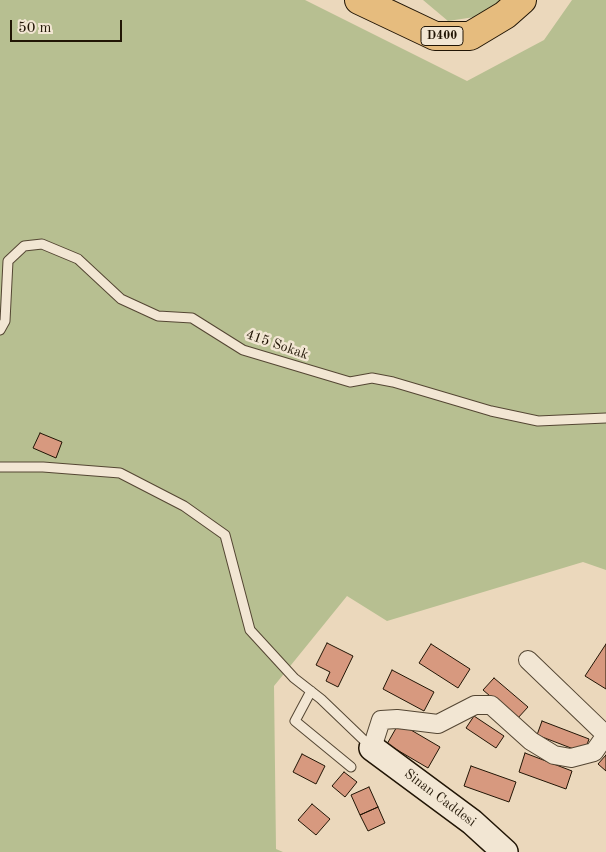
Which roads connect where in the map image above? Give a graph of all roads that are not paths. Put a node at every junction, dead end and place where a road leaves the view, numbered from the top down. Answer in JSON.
{"nodes":[{"id":1,"x":359,"y":0,"type":"edge"},
{"id":2,"x":522,"y":0,"type":"edge"},
{"id":3,"x":0,"y":330,"type":"edge"},
{"id":4,"x":606,"y":418,"type":"edge"},
{"id":5,"x":0,"y":467,"type":"edge"},
{"id":6,"x":528,"y":660,"type":"dead end"},
{"id":7,"x":311,"y":691,"type":"junction"},
{"id":8,"x":372,"y":748,"type":"junction"},
{"id":9,"x":351,"y":767,"type":"dead end"},
{"id":10,"x":505,"y":852,"type":"edge"}],
"edges":[{"from":1,"to":2,"type":"highway","number":"D400"},
{"from":3,"to":4,"type":"lane","name":"415 Sokak"},
{"from":5,"to":7,"type":"lane"},
{"from":6,"to":8,"type":"street"},
{"from":7,"to":8,"type":"lane"},
{"from":7,"to":9,"type":"lane"},
{"from":8,"to":10,"type":"street","name":"Sinan Caddesi"}]}
